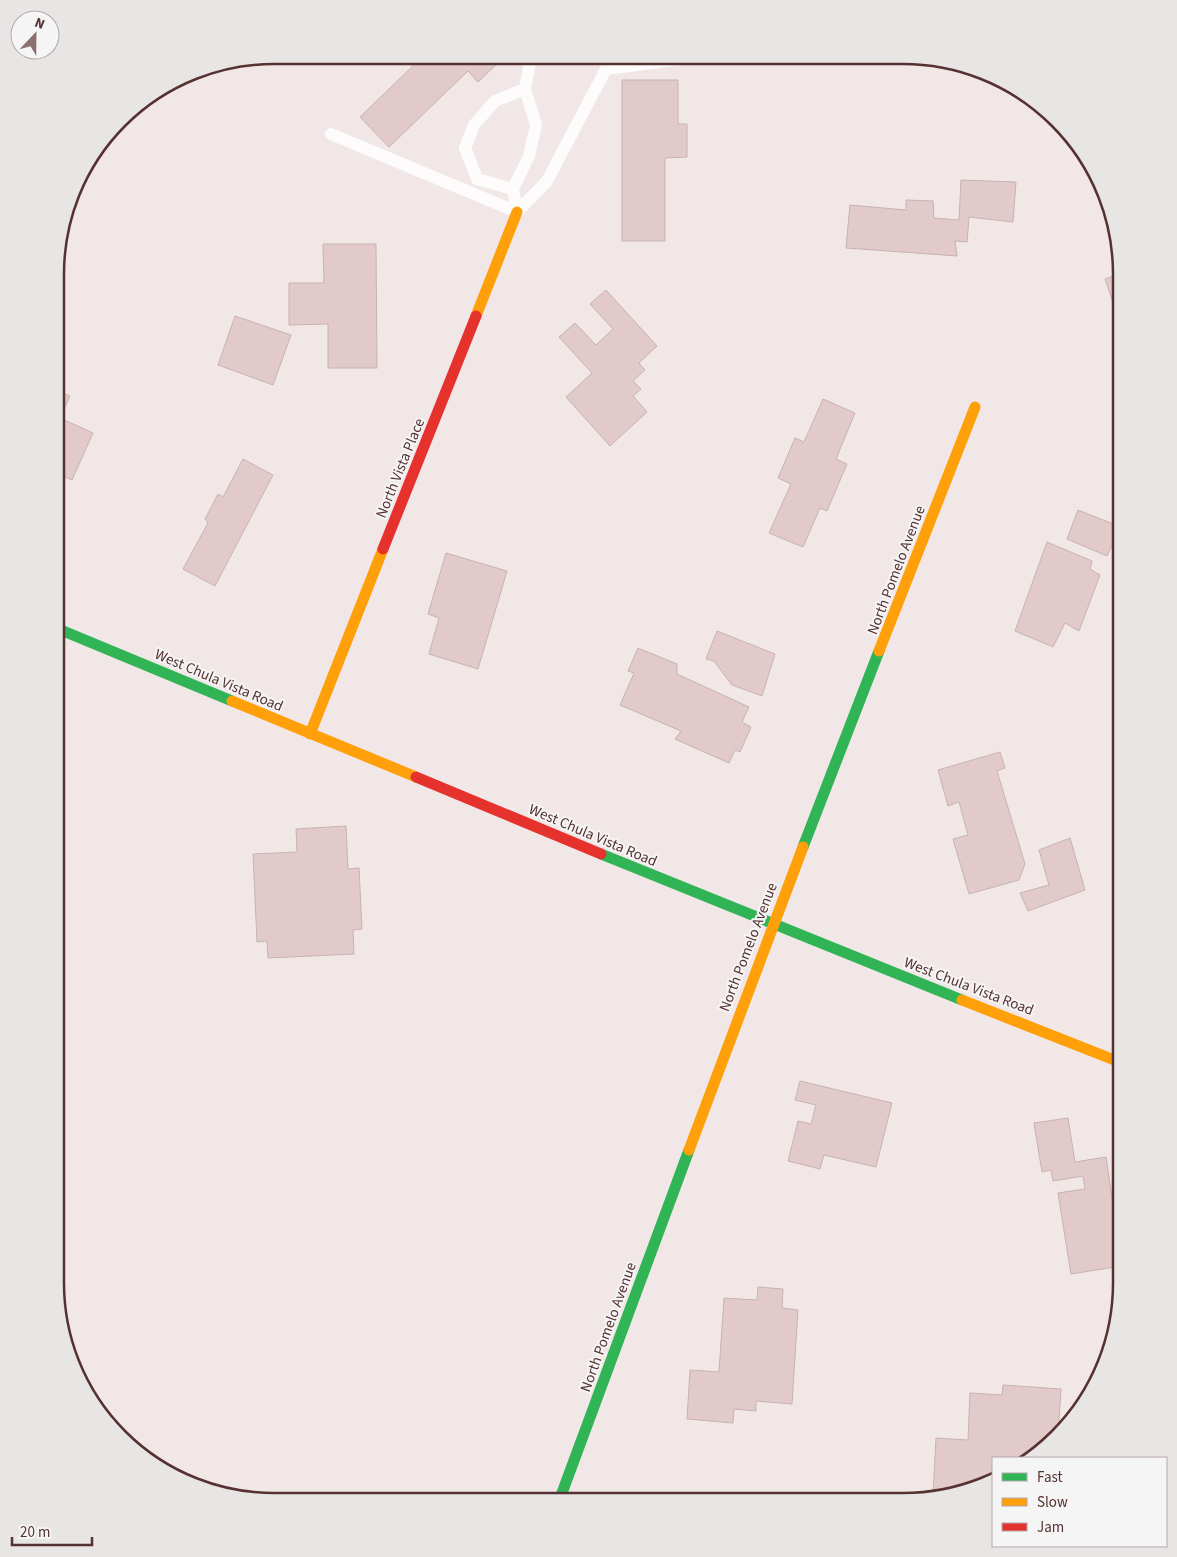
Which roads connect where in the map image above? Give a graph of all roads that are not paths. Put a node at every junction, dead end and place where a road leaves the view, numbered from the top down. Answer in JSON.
{"nodes":[{"id":1,"x":530,"y":64,"type":"edge"},
{"id":2,"x":644,"y":64,"type":"edge"},
{"id":3,"x":525,"y":89,"type":"junction"},
{"id":4,"x":332,"y":134,"type":"dead end"},
{"id":5,"x":513,"y":190,"type":"junction"},
{"id":6,"x":517,"y":212,"type":"junction"},
{"id":7,"x":976,"y":407,"type":"dead end"},
{"id":8,"x":64,"y":631,"type":"edge"},
{"id":9,"x":310,"y":734,"type":"junction"},
{"id":10,"x":772,"y":925,"type":"junction"},
{"id":11,"x":1113,"y":1059,"type":"edge"},
{"id":12,"x":562,"y":1493,"type":"edge"}],
"edges":[{"from":1,"to":3,"type":"lane"},
{"from":2,"to":6,"type":"lane"},
{"from":3,"to":5,"type":"lane"},
{"from":3,"to":5,"type":"lane"},
{"from":4,"to":6,"type":"lane"},
{"from":5,"to":6,"type":"lane"},
{"from":6,"to":9,"type":"street","name":"North Vista Place"},
{"from":7,"to":10,"type":"street","name":"North Pomelo Avenue"},
{"from":8,"to":9,"type":"street","name":"West Chula Vista Road"},
{"from":9,"to":10,"type":"street","name":"West Chula Vista Road"},
{"from":10,"to":11,"type":"street","name":"West Chula Vista Road"},
{"from":10,"to":12,"type":"street","name":"North Pomelo Avenue"}]}
